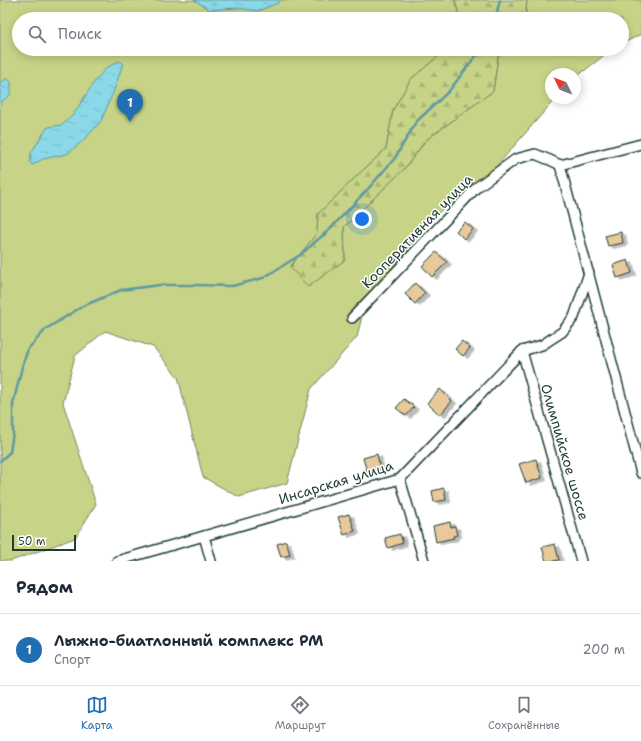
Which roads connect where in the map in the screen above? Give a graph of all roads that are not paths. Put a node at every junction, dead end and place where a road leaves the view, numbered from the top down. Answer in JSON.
{"nodes":[{"id":1,"x":641,"y":144,"type":"edge"},
{"id":2,"x":560,"y":165,"type":"junction"},
{"id":3,"x":589,"y":273,"type":"junction"},
{"id":4,"x":352,"y":318,"type":"dead end"},
{"id":5,"x":522,"y":351,"type":"junction"},
{"id":6,"x":641,"y":474,"type":"edge"},
{"id":7,"x":400,"y":479,"type":"junction"},
{"id":8,"x":204,"y":536,"type":"junction"},
{"id":9,"x":117,"y":561,"type":"edge"},
{"id":10,"x":211,"y":561,"type":"edge"},
{"id":11,"x":424,"y":561,"type":"edge"},
{"id":12,"x":580,"y":561,"type":"edge"}],
"edges":[{"from":1,"to":2,"type":"street"},
{"from":2,"to":3,"type":"street"},
{"from":2,"to":4,"type":"street","name":"Кооперативная улица"},
{"from":3,"to":5,"type":"street"},
{"from":3,"to":6,"type":"street"},
{"from":5,"to":7,"type":"street","name":"Инсарская улица"},
{"from":5,"to":12,"type":"street","name":"Олимпийское шоссе"},
{"from":7,"to":8,"type":"street","name":"Инсарская улица"},
{"from":7,"to":11,"type":"street"},
{"from":8,"to":9,"type":"street","name":"Инсарская улица"},
{"from":8,"to":10,"type":"street"}]}
